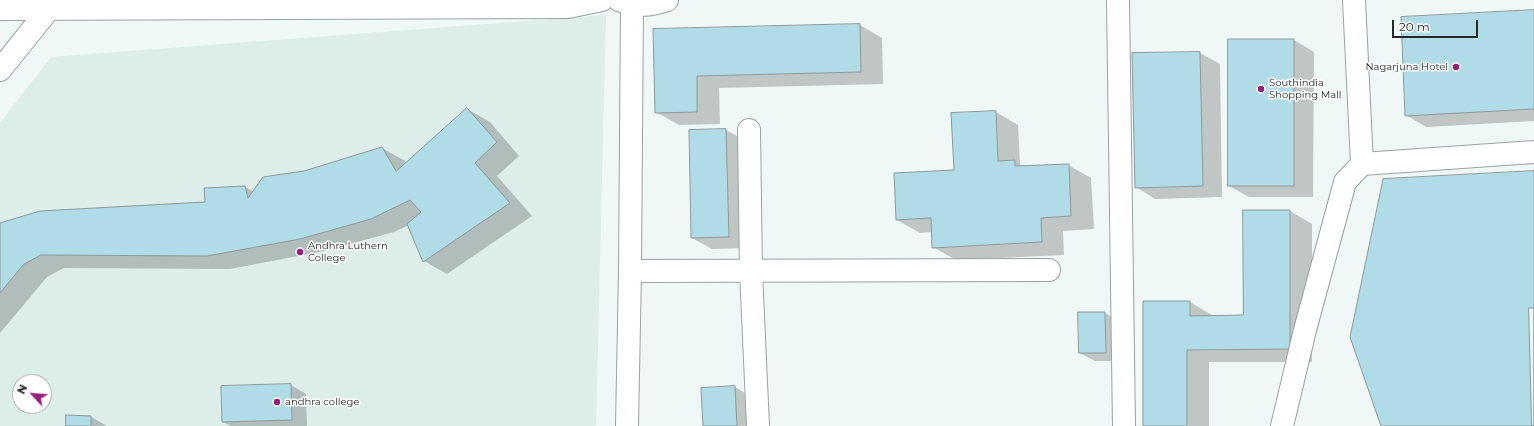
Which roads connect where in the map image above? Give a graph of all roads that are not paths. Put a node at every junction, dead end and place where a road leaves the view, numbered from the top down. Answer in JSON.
{"nodes":[{"id":1,"x":602,"y":0,"type":"edge"},
{"id":2,"x":667,"y":0,"type":"edge"},
{"id":3,"x":1118,"y":0,"type":"edge"},
{"id":4,"x":1354,"y":0,"type":"edge"},
{"id":5,"x":625,"y":3,"type":"edge"},
{"id":6,"x":0,"y":9,"type":"edge"},
{"id":7,"x":49,"y":9,"type":"junction"},
{"id":8,"x":0,"y":70,"type":"edge"},
{"id":9,"x":749,"y":130,"type":"dead end"},
{"id":10,"x":1534,"y":152,"type":"edge"},
{"id":11,"x":1362,"y":164,"type":"junction"},
{"id":12,"x":1049,"y":270,"type":"dead end"},
{"id":13,"x":630,"y":271,"type":"junction"},
{"id":14,"x":751,"y":272,"type":"junction"},
{"id":15,"x":628,"y":426,"type":"edge"},
{"id":16,"x":758,"y":426,"type":"edge"},
{"id":17,"x":1124,"y":426,"type":"edge"},
{"id":18,"x":1282,"y":426,"type":"edge"}],
"edges":[{"from":1,"to":7,"type":"street"},
{"from":2,"to":5,"type":"street"},
{"from":3,"to":17,"type":"street"},
{"from":4,"to":11,"type":"street"},
{"from":5,"to":13,"type":"street"},
{"from":6,"to":7,"type":"street"},
{"from":7,"to":8,"type":"street"},
{"from":9,"to":14,"type":"street"},
{"from":10,"to":11,"type":"street"},
{"from":11,"to":18,"type":"street"},
{"from":12,"to":14,"type":"street"},
{"from":13,"to":14,"type":"street"},
{"from":13,"to":15,"type":"street"},
{"from":14,"to":16,"type":"street"}]}
